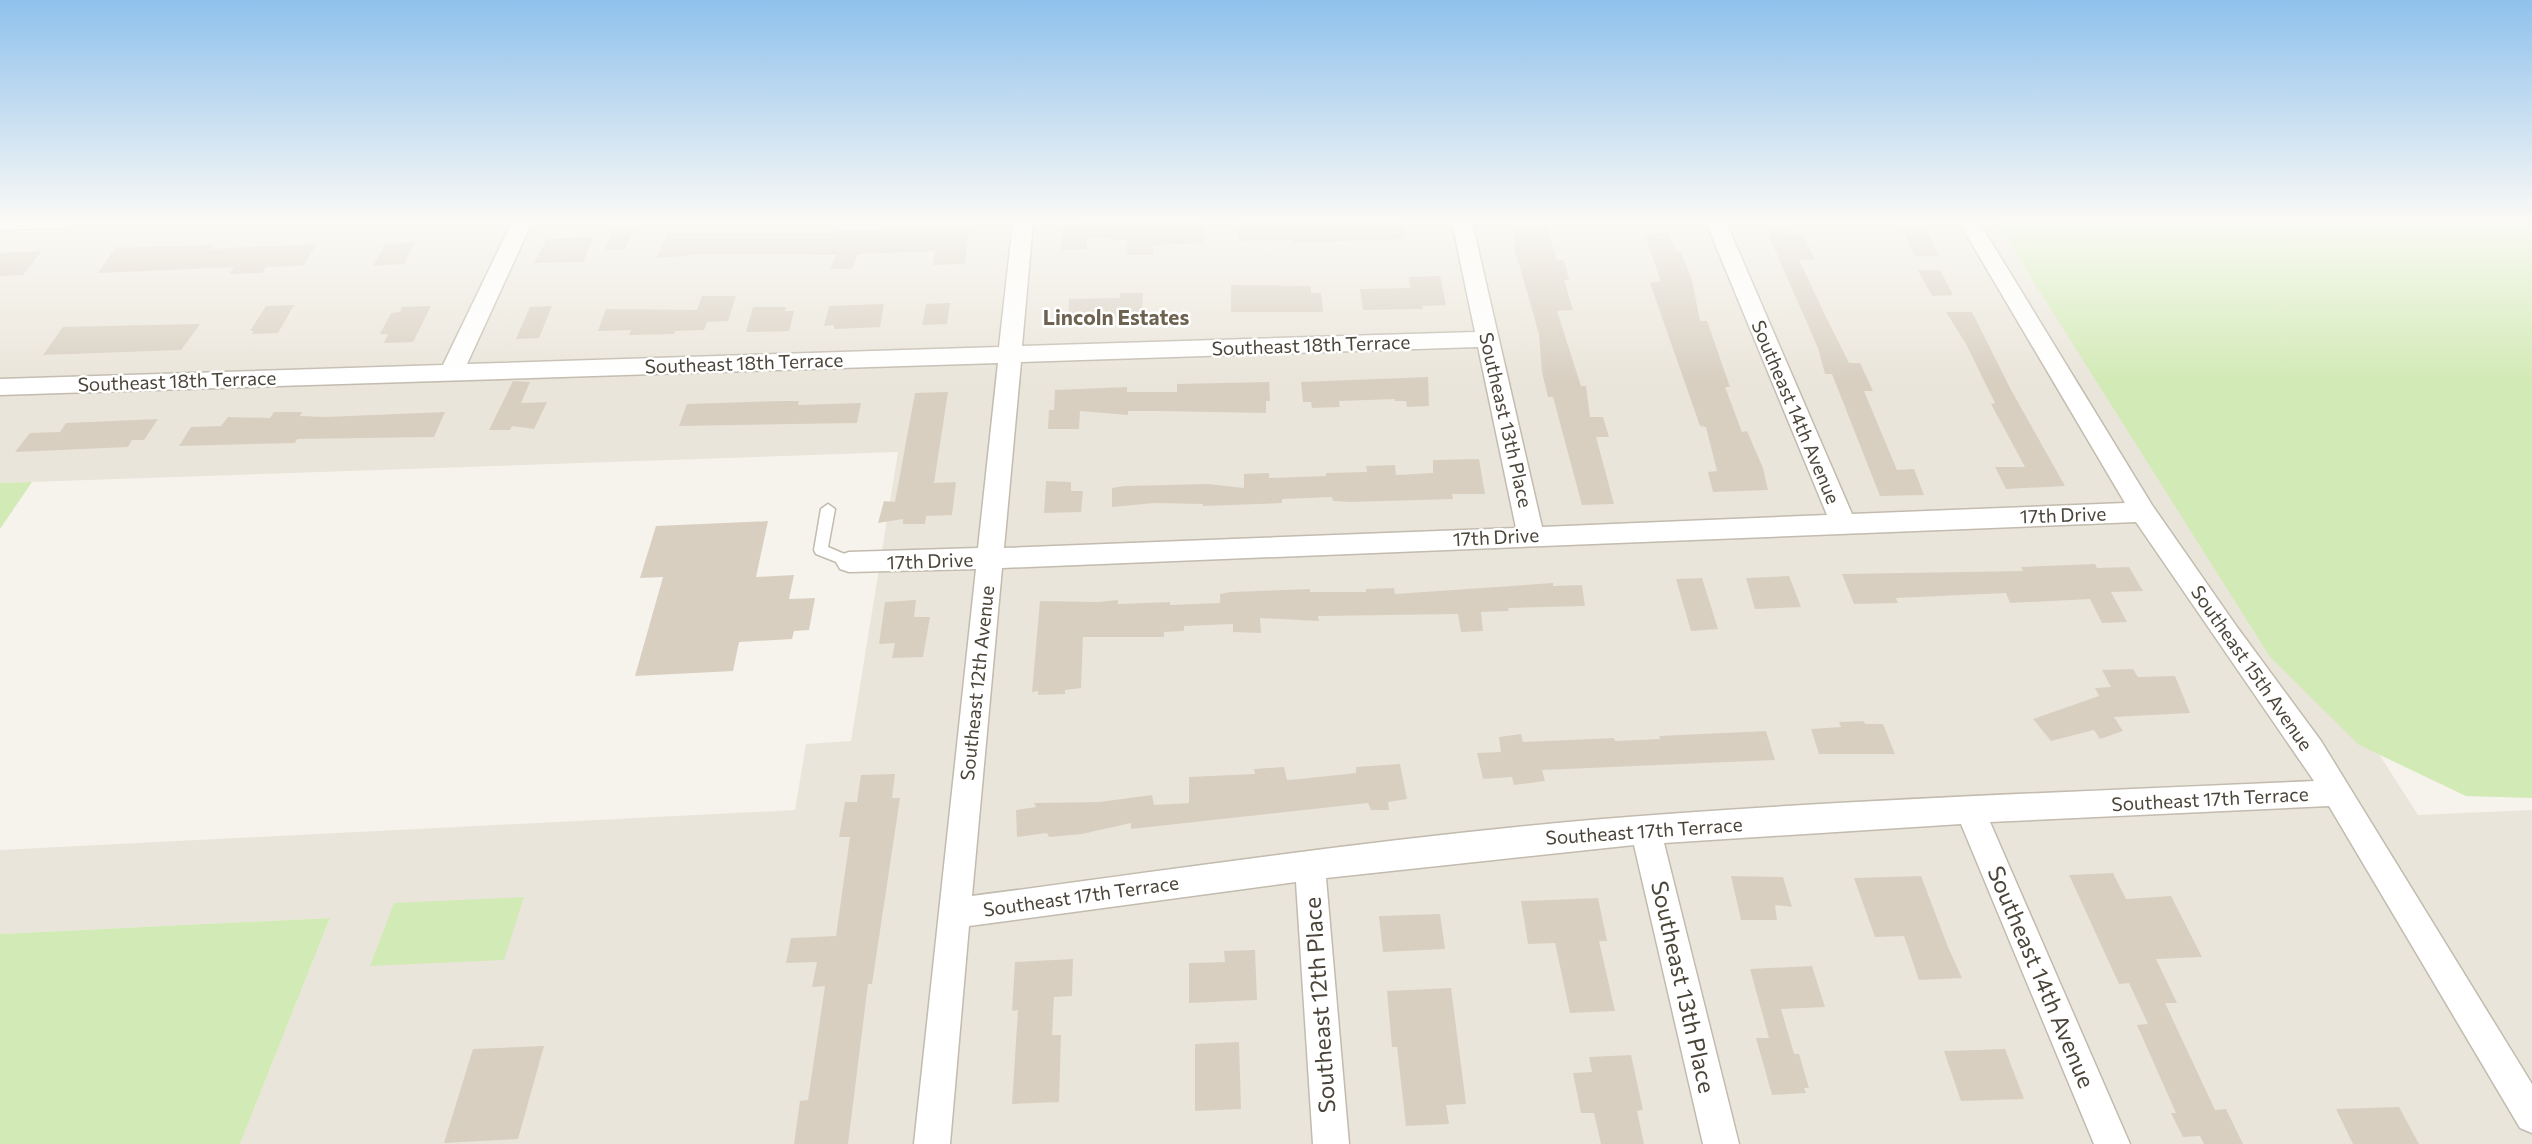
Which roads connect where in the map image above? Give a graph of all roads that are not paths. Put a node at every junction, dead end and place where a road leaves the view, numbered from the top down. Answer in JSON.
{"nodes":[{"id":1,"x":497,"y":275,"type":"edge"},
{"id":2,"x":1018,"y":275,"type":"edge"},
{"id":3,"x":1474,"y":275,"type":"edge"},
{"id":4,"x":1739,"y":275,"type":"edge"},
{"id":5,"x":2001,"y":275,"type":"edge"},
{"id":6,"x":1488,"y":339,"type":"junction"},
{"id":7,"x":1010,"y":355,"type":"junction"},
{"id":8,"x":452,"y":371,"type":"junction"},
{"id":9,"x":0,"y":387,"type":"edge"},
{"id":10,"x":828,"y":509,"type":"dead end"},
{"id":11,"x":2143,"y":512,"type":"junction"},
{"id":12,"x":1844,"y":525,"type":"junction"},
{"id":13,"x":1531,"y":536,"type":"junction"},
{"id":14,"x":990,"y":559,"type":"junction"},
{"id":15,"x":849,"y":562,"type":"joint"},
{"id":16,"x":2337,"y":793,"type":"junction"},
{"id":17,"x":1970,"y":810,"type":"junction"},
{"id":18,"x":1646,"y":830,"type":"junction"},
{"id":19,"x":1310,"y":866,"type":"junction"},
{"id":20,"x":955,"y":913,"type":"junction"},
{"id":21,"x":2532,"y":1116,"type":"edge"},
{"id":22,"x":932,"y":1144,"type":"edge"},
{"id":23,"x":1331,"y":1144,"type":"edge"},
{"id":24,"x":1721,"y":1144,"type":"edge"},
{"id":25,"x":2112,"y":1144,"type":"edge"}],
"edges":[{"from":1,"to":8,"type":"street"},
{"from":2,"to":7,"type":"street","name":"Southeast 12th Avenue"},
{"from":3,"to":6,"type":"street","name":"Southeast 13th Place"},
{"from":4,"to":12,"type":"street","name":"Southeast 14th Avenue"},
{"from":5,"to":11,"type":"street","name":"Southeast 15th Avenue"},
{"from":6,"to":7,"type":"street","name":"Southeast 18th Terrace"},
{"from":6,"to":13,"type":"street","name":"Southeast 13th Place"},
{"from":7,"to":8,"type":"street","name":"Southeast 18th Terrace"},
{"from":7,"to":14,"type":"street","name":"Southeast 12th Avenue"},
{"from":8,"to":9,"type":"street","name":"Southeast 18th Terrace"},
{"from":10,"to":15,"type":"lane"},
{"from":11,"to":12,"type":"street","name":"17th Drive"},
{"from":11,"to":16,"type":"street","name":"Southeast 15th Avenue"},
{"from":12,"to":13,"type":"street","name":"17th Drive"},
{"from":13,"to":14,"type":"street","name":"17th Drive"},
{"from":14,"to":15,"type":"street","name":"17th Drive"},
{"from":14,"to":20,"type":"street","name":"Southeast 12th Avenue"},
{"from":16,"to":17,"type":"street","name":"Southeast 17th Terrace"},
{"from":16,"to":21,"type":"street","name":"Southeast 15th Avenue"},
{"from":17,"to":18,"type":"street","name":"Southeast 17th Terrace"},
{"from":17,"to":25,"type":"street","name":"Southeast 14th Avenue"},
{"from":18,"to":19,"type":"street","name":"Southeast 17th Terrace"},
{"from":18,"to":24,"type":"street","name":"Southeast 13th Place"},
{"from":19,"to":20,"type":"street","name":"Southeast 17th Terrace"},
{"from":19,"to":23,"type":"street","name":"Southeast 12th Place"},
{"from":20,"to":22,"type":"street","name":"Southeast 12th Avenue"}]}
